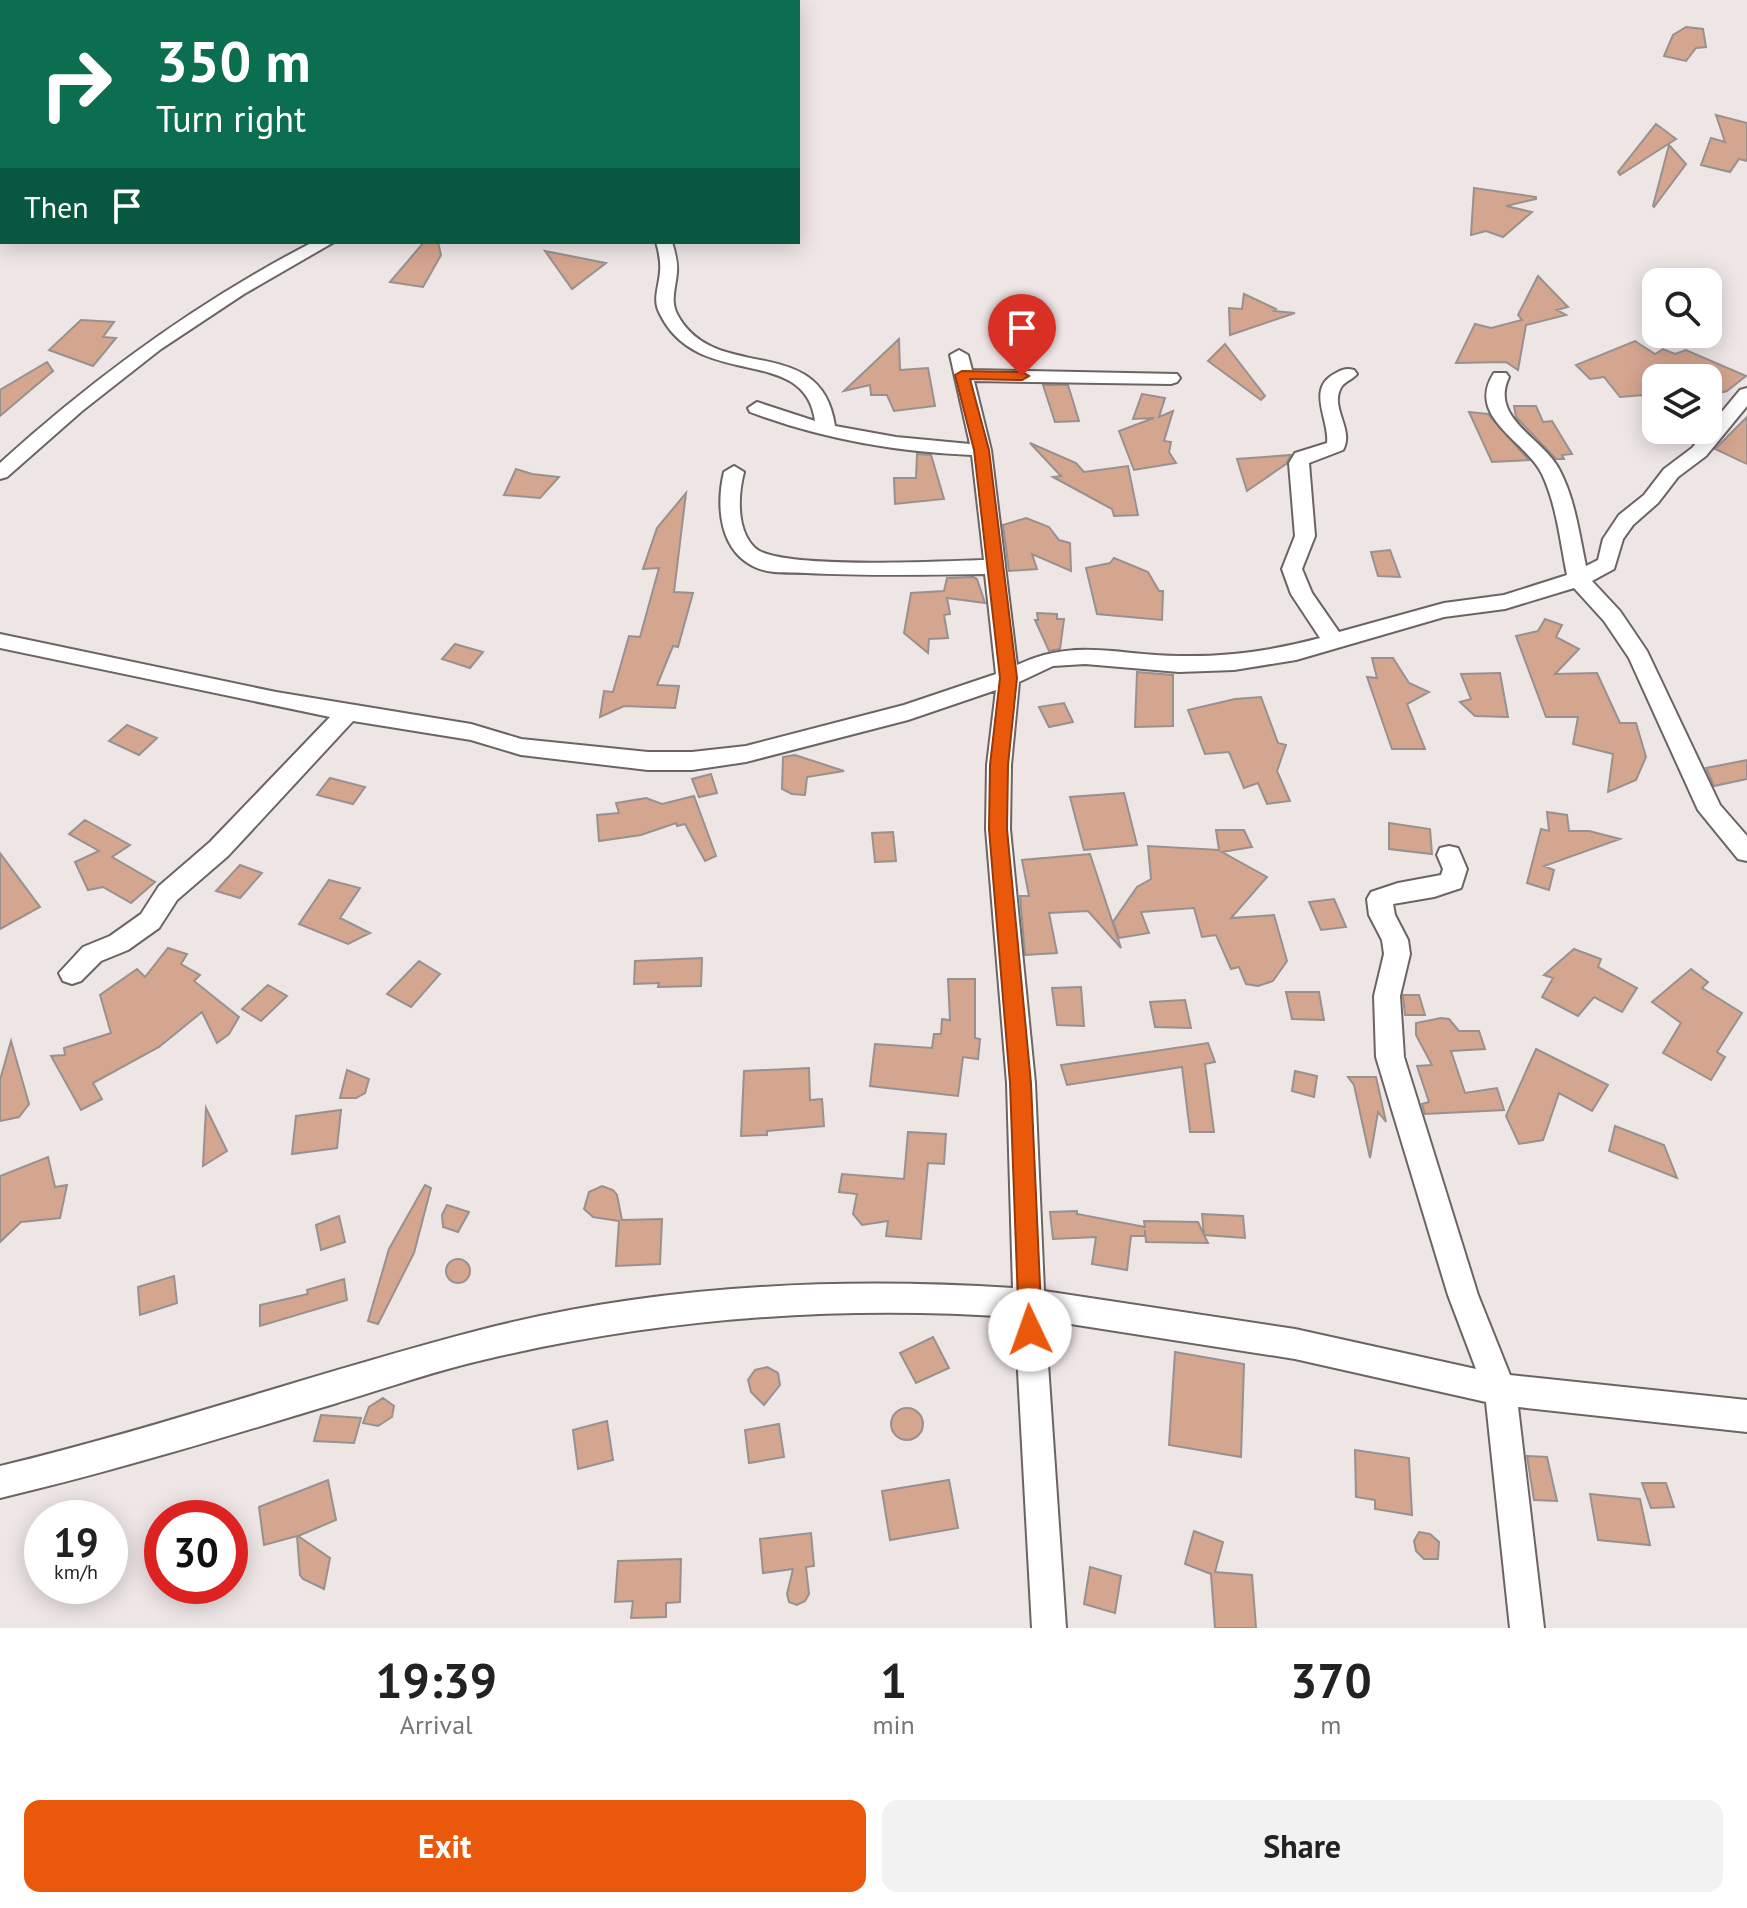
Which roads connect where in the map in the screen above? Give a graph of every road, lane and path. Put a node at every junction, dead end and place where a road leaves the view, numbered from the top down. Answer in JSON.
{"nodes":[{"id":1,"x":322,"y":244,"type":"edge"},
{"id":2,"x":664,"y":244,"type":"edge"},
{"id":3,"x":959,"y":355,"type":"dead end"},
{"id":4,"x":1348,"y":374,"type":"dead end"},
{"id":5,"x":962,"y":375,"type":"junction"},
{"id":6,"x":1500,"y":377,"type":"dead end"},
{"id":7,"x":1171,"y":378,"type":"dead end"},
{"id":8,"x":1747,"y":394,"type":"edge"},
{"id":9,"x":757,"y":408,"type":"dead end"},
{"id":10,"x":826,"y":430,"type":"junction"},
{"id":11,"x":981,"y":450,"type":"junction"},
{"id":12,"x":734,"y":472,"type":"dead end"},
{"id":13,"x":0,"y":473,"type":"edge"},
{"id":14,"x":997,"y":567,"type":"junction"},
{"id":15,"x":1578,"y":579,"type":"junction"},
{"id":16,"x":0,"y":641,"type":"edge"},
{"id":17,"x":1334,"y":641,"type":"junction"},
{"id":18,"x":1008,"y":678,"type":"junction"},
{"id":19,"x":347,"y":713,"type":"junction"},
{"id":20,"x":1747,"y":852,"type":"edge"},
{"id":21,"x":1449,"y":855,"type":"dead end"},
{"id":22,"x":72,"y":973,"type":"dead end"},
{"id":23,"x":1029,"y":1303,"type":"junction"},
{"id":24,"x":1500,"y":1390,"type":"junction"},
{"id":25,"x":1747,"y":1416,"type":"edge"},
{"id":26,"x":0,"y":1482,"type":"edge"},
{"id":27,"x":1049,"y":1628,"type":"edge"},
{"id":28,"x":1527,"y":1628,"type":"edge"}],
"edges":[{"from":1,"to":13,"type":"street"},
{"from":2,"to":10,"type":"street"},
{"from":3,"to":5,"type":"street"},
{"from":4,"to":17,"type":"street"},
{"from":5,"to":7,"type":"street"},
{"from":5,"to":11,"type":"street"},
{"from":6,"to":15,"type":"street"},
{"from":8,"to":15,"type":"street"},
{"from":9,"to":10,"type":"street"},
{"from":10,"to":11,"type":"street"},
{"from":11,"to":14,"type":"street"},
{"from":12,"to":14,"type":"street"},
{"from":14,"to":18,"type":"street"},
{"from":15,"to":17,"type":"street"},
{"from":15,"to":20,"type":"street"},
{"from":16,"to":19,"type":"street"},
{"from":17,"to":18,"type":"street"},
{"from":18,"to":19,"type":"street"},
{"from":18,"to":23,"type":"street"},
{"from":19,"to":22,"type":"street"},
{"from":21,"to":24,"type":"street"},
{"from":23,"to":24,"type":"street"},
{"from":23,"to":26,"type":"street"},
{"from":23,"to":27,"type":"street"},
{"from":24,"to":25,"type":"street"},
{"from":24,"to":28,"type":"street"}]}
